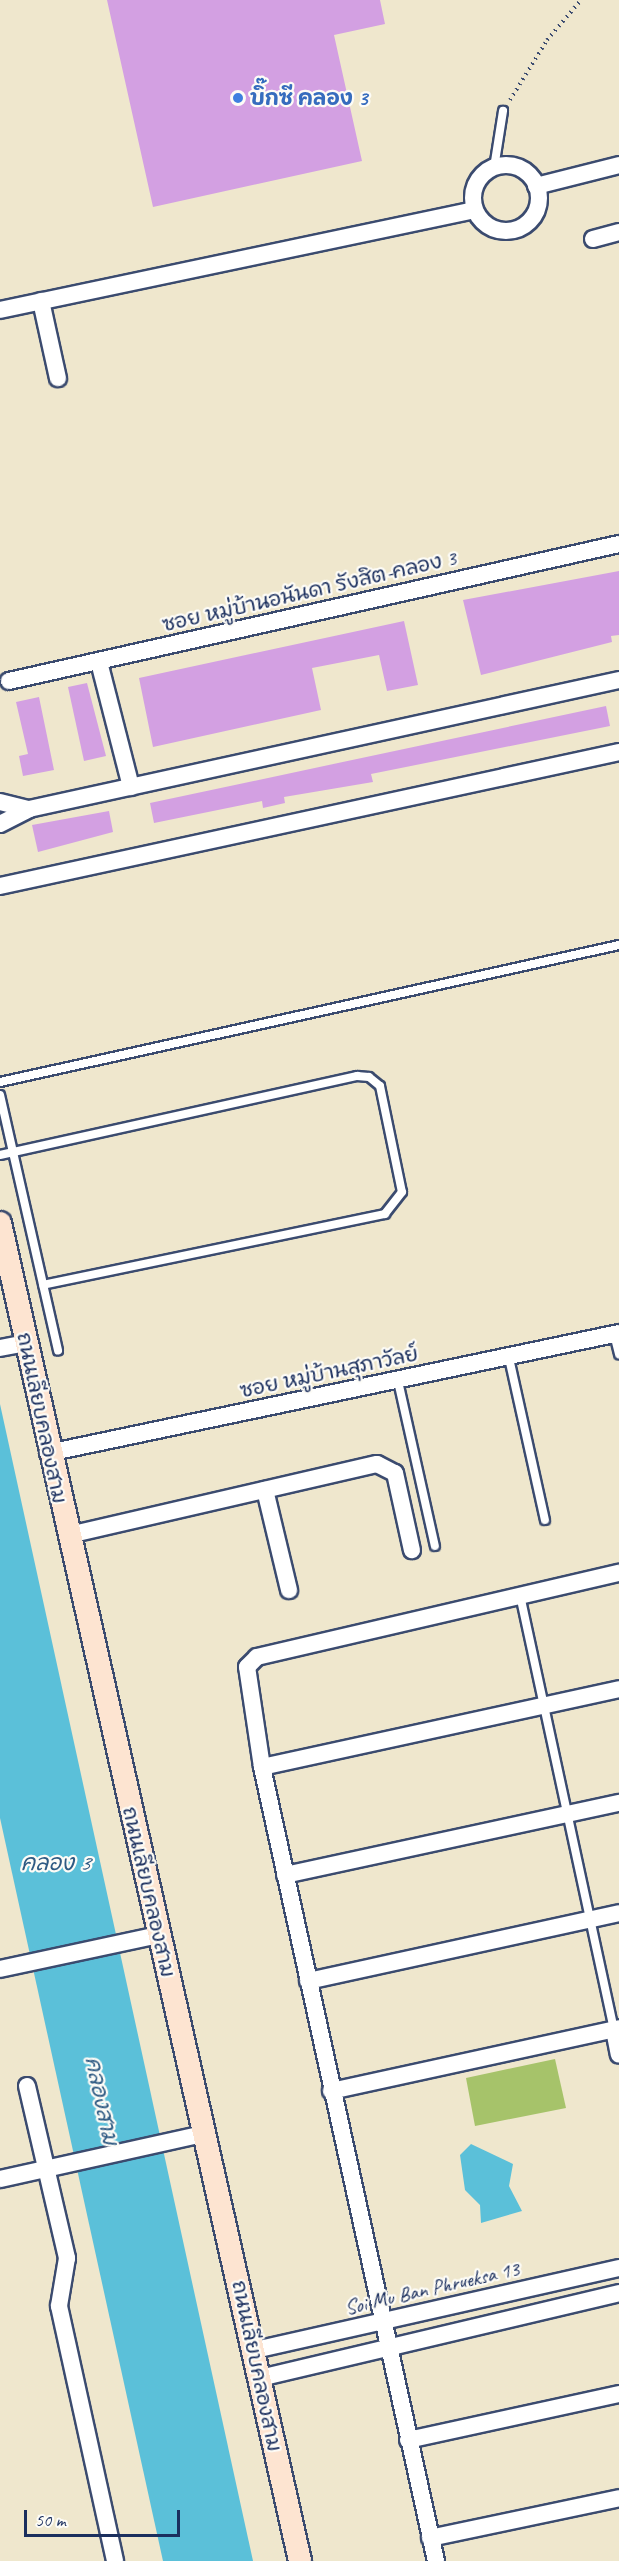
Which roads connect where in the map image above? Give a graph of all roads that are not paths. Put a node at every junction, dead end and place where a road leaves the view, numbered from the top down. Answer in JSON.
{"nodes":[{"id":1,"x":503,"y":111,"type":"road end"},
{"id":2,"x":619,"y":165,"type":"edge"},
{"id":3,"x":494,"y":168,"type":"junction"},
{"id":4,"x":537,"y":186,"type":"junction"},
{"id":5,"x":476,"y":210,"type":"junction"},
{"id":6,"x":619,"y":232,"type":"edge"},
{"id":7,"x":593,"y":238,"type":"dead end"},
{"id":8,"x":41,"y":301,"type":"junction"},
{"id":9,"x":0,"y":310,"type":"edge"},
{"id":10,"x":58,"y":378,"type":"dead end"},
{"id":11,"x":619,"y":544,"type":"edge"},
{"id":12,"x":99,"y":662,"type":"junction"},
{"id":13,"x":619,"y":680,"type":"edge"},
{"id":14,"x":9,"y":681,"type":"dead end"},
{"id":15,"x":619,"y":752,"type":"edge"},
{"id":16,"x":131,"y":787,"type":"junction"},
{"id":17,"x":0,"y":802,"type":"edge"},
{"id":18,"x":29,"y":809,"type":"junction"},
{"id":19,"x":0,"y":824,"type":"edge"},
{"id":20,"x":0,"y":886,"type":"edge"},
{"id":21,"x":619,"y":945,"type":"edge"},
{"id":22,"x":0,"y":1082,"type":"edge"},
{"id":23,"x":0,"y":1095,"type":"edge"},
{"id":24,"x":13,"y":1150,"type":"junction"},
{"id":25,"x":0,"y":1155,"type":"edge"},
{"id":26,"x":0,"y":1223,"type":"edge"},
{"id":27,"x":44,"y":1285,"type":"junction"},
{"id":28,"x":617,"y":1334,"type":"edge"},
{"id":29,"x":26,"y":1343,"type":"junction"},
{"id":30,"x":0,"y":1348,"type":"edge"},
{"id":31,"x":58,"y":1351,"type":"dead end"},
{"id":32,"x":619,"y":1354,"type":"edge"},
{"id":33,"x":509,"y":1358,"type":"junction"},
{"id":34,"x":398,"y":1381,"type":"junction"},
{"id":35,"x":48,"y":1453,"type":"junction"},
{"id":36,"x":265,"y":1490,"type":"junction"},
{"id":37,"x":545,"y":1520,"type":"dead end"},
{"id":38,"x":69,"y":1535,"type":"junction"},
{"id":39,"x":435,"y":1546,"type":"dead end"},
{"id":40,"x":412,"y":1550,"type":"dead end"},
{"id":41,"x":619,"y":1573,"type":"edge"},
{"id":42,"x":289,"y":1590,"type":"dead end"},
{"id":43,"x":520,"y":1595,"type":"junction"},
{"id":44,"x":619,"y":1689,"type":"edge"},
{"id":45,"x":544,"y":1705,"type":"junction"},
{"id":46,"x":262,"y":1767,"type":"junction"},
{"id":47,"x":619,"y":1803,"type":"edge"},
{"id":48,"x":567,"y":1814,"type":"junction"},
{"id":49,"x":285,"y":1875,"type":"junction"},
{"id":50,"x":619,"y":1912,"type":"edge"},
{"id":51,"x":590,"y":1919,"type":"junction"},
{"id":52,"x":159,"y":1935,"type":"junction"},
{"id":53,"x":0,"y":1969,"type":"edge"},
{"id":54,"x":308,"y":1981,"type":"junction"},
{"id":55,"x":616,"y":2029,"type":"edge"},
{"id":56,"x":619,"y":2055,"type":"edge"},
{"id":57,"x":27,"y":2086,"type":"dead end"},
{"id":58,"x":331,"y":2091,"type":"junction"},
{"id":59,"x":203,"y":2134,"type":"junction"},
{"id":60,"x":54,"y":2168,"type":"junction"},
{"id":61,"x":0,"y":2179,"type":"edge"},
{"id":62,"x":619,"y":2268,"type":"edge"},
{"id":63,"x":619,"y":2293,"type":"edge"},
{"id":64,"x":381,"y":2323,"type":"junction"},
{"id":65,"x":386,"y":2347,"type":"junction"},
{"id":66,"x":255,"y":2350,"type":"junction"},
{"id":67,"x":260,"y":2378,"type":"junction"},
{"id":68,"x":619,"y":2394,"type":"edge"},
{"id":69,"x":408,"y":2440,"type":"junction"},
{"id":70,"x":619,"y":2498,"type":"edge"},
{"id":71,"x":430,"y":2538,"type":"junction"},
{"id":72,"x":115,"y":2561,"type":"edge"},
{"id":73,"x":300,"y":2561,"type":"edge"},
{"id":74,"x":436,"y":2561,"type":"edge"}],
"edges":[{"from":1,"to":3,"type":"lane"},
{"from":2,"to":4,"type":"street"},
{"from":3,"to":4,"type":"street"},
{"from":3,"to":5,"type":"street"},
{"from":4,"to":5,"type":"street"},
{"from":5,"to":8,"type":"street"},
{"from":6,"to":7,"type":"street"},
{"from":8,"to":9,"type":"street"},
{"from":8,"to":10,"type":"street"},
{"from":11,"to":12,"type":"street","name":"ซอย หมู่บ้านอนันดา รังสิต-คลอง 3"},
{"from":12,"to":14,"type":"street","name":"ซอย หมู่บ้านอนันดา รังสิต-คลอง 3"},
{"from":12,"to":16,"type":"street"},
{"from":13,"to":16,"type":"street"},
{"from":15,"to":20,"type":"street"},
{"from":16,"to":18,"type":"street"},
{"from":17,"to":18,"type":"street"},
{"from":18,"to":19,"type":"street"},
{"from":21,"to":22,"type":"lane"},
{"from":23,"to":24,"type":"lane"},
{"from":24,"to":25,"type":"lane"},
{"from":24,"to":27,"type":"lane"},
{"from":24,"to":27,"type":"lane"},
{"from":26,"to":29,"type":"main road","name":"ถนนเลียบคลองสาม"},
{"from":27,"to":31,"type":"lane"},
{"from":28,"to":32,"type":"lane"},
{"from":28,"to":33,"type":"street","name":"ซอย หมู่บ้านสุภาวัลย์"},
{"from":29,"to":30,"type":"street"},
{"from":29,"to":35,"type":"main road","name":"ถนนเลียบคลองสาม"},
{"from":33,"to":34,"type":"street","name":"ซอย หมู่บ้านสุภาวัลย์"},
{"from":33,"to":37,"type":"lane"},
{"from":34,"to":35,"type":"street","name":"ซอย หมู่บ้านสุภาวัลย์"},
{"from":34,"to":39,"type":"lane"},
{"from":35,"to":38,"type":"main road","name":"ถนนเลียบคลองสาม"},
{"from":36,"to":38,"type":"street"},
{"from":36,"to":40,"type":"street"},
{"from":36,"to":42,"type":"street"},
{"from":38,"to":52,"type":"main road","name":"ถนนเลียบคลองสาม"},
{"from":41,"to":43,"type":"street"},
{"from":43,"to":45,"type":"lane"},
{"from":43,"to":46,"type":"street"},
{"from":44,"to":45,"type":"street"},
{"from":45,"to":46,"type":"street"},
{"from":45,"to":48,"type":"lane"},
{"from":46,"to":49,"type":"street"},
{"from":47,"to":48,"type":"street"},
{"from":48,"to":49,"type":"street"},
{"from":48,"to":51,"type":"lane"},
{"from":49,"to":54,"type":"street"},
{"from":50,"to":51,"type":"street"},
{"from":51,"to":54,"type":"street"},
{"from":51,"to":55,"type":"lane"},
{"from":52,"to":53,"type":"street"},
{"from":52,"to":59,"type":"main road","name":"ถนนเลียบคลองสาม"},
{"from":54,"to":58,"type":"street"},
{"from":55,"to":56,"type":"street"},
{"from":55,"to":58,"type":"street"},
{"from":57,"to":60,"type":"street"},
{"from":58,"to":64,"type":"street"},
{"from":59,"to":60,"type":"street"},
{"from":59,"to":66,"type":"main road","name":"ถนนเลียบคลองสาม"},
{"from":60,"to":61,"type":"street"},
{"from":60,"to":72,"type":"street"},
{"from":62,"to":64,"type":"street","name":"Soi Mu Ban Phrueksa 13"},
{"from":63,"to":65,"type":"street"},
{"from":64,"to":65,"type":"street"},
{"from":64,"to":66,"type":"street","name":"Soi Mu Ban Phrueksa 13"},
{"from":65,"to":67,"type":"street"},
{"from":65,"to":69,"type":"street"},
{"from":66,"to":67,"type":"main road","name":"ถนนเลียบคลองสาม"},
{"from":67,"to":73,"type":"main road","name":"ถนนเลียบคลองสาม"},
{"from":68,"to":69,"type":"street"},
{"from":69,"to":71,"type":"street"},
{"from":70,"to":71,"type":"street"},
{"from":71,"to":74,"type":"street"}]}
